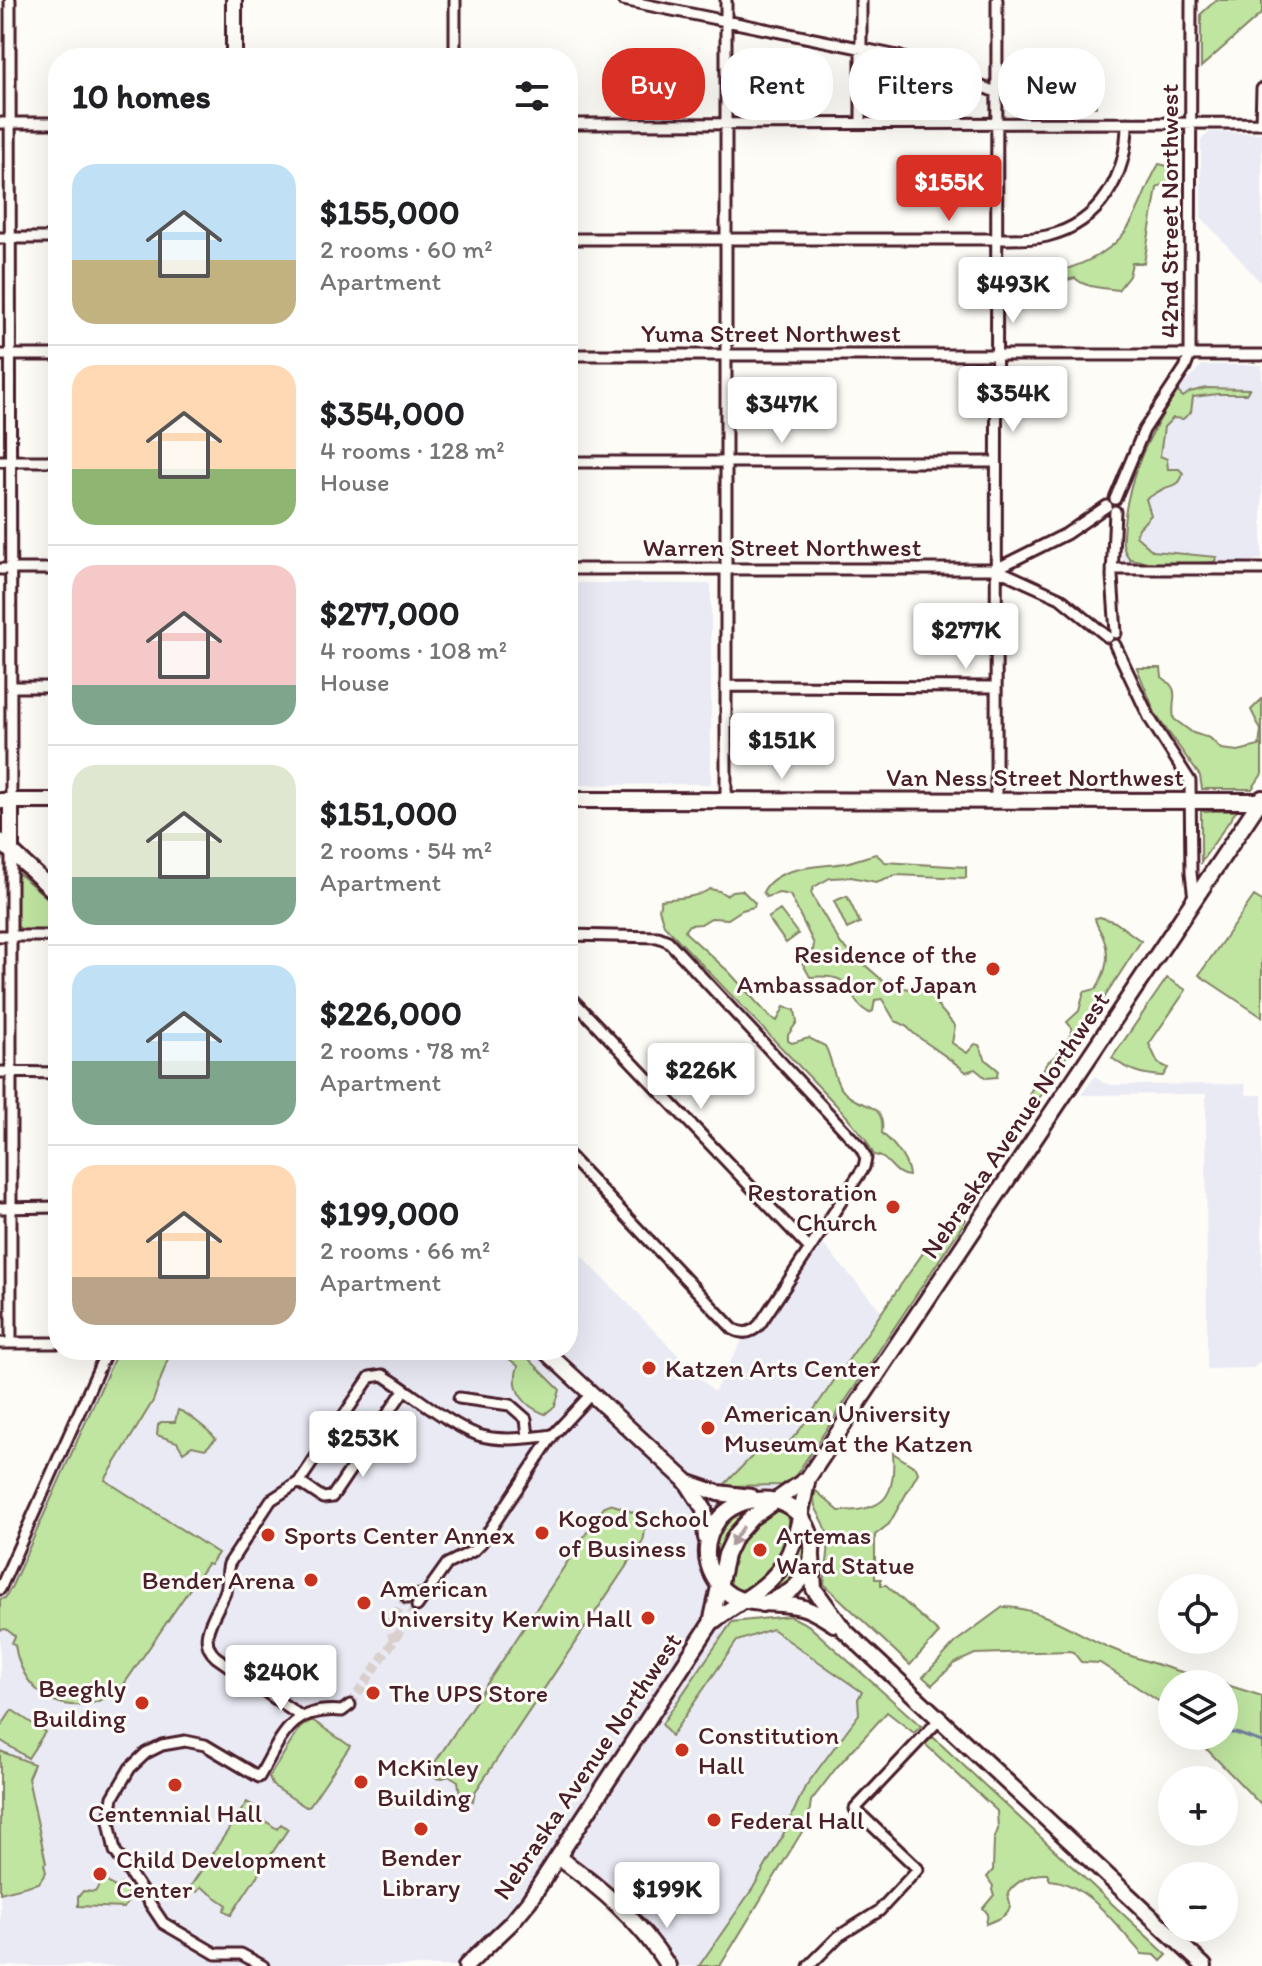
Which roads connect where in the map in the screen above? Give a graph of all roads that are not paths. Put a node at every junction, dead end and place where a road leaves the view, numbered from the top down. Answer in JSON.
{"nodes":[{"id":1,"x":10,"y":0,"type":"edge"},
{"id":2,"x":234,"y":0,"type":"edge"},
{"id":3,"x":455,"y":0,"type":"edge"},
{"id":4,"x":623,"y":0,"type":"edge"},
{"id":5,"x":726,"y":0,"type":"edge"},
{"id":6,"x":861,"y":0,"type":"edge"},
{"id":7,"x":997,"y":0,"type":"edge"},
{"id":8,"x":1191,"y":0,"type":"edge"},
{"id":9,"x":726,"y":21,"type":"junction"},
{"id":10,"x":234,"y":48,"type":"edge"},
{"id":11,"x":455,"y":48,"type":"edge"},
{"id":12,"x":856,"y":48,"type":"edge"},
{"id":13,"x":861,"y":48,"type":"edge"},
{"id":14,"x":982,"y":87,"type":"edge"},
{"id":15,"x":1262,"y":89,"type":"edge"},
{"id":16,"x":996,"y":92,"type":"junction"},
{"id":17,"x":5,"y":123,"type":"edge"},
{"id":18,"x":48,"y":123,"type":"edge"},
{"id":19,"x":726,"y":123,"type":"junction"},
{"id":20,"x":861,"y":123,"type":"joint"},
{"id":21,"x":997,"y":123,"type":"junction"},
{"id":22,"x":1127,"y":123,"type":"junction"},
{"id":23,"x":1191,"y":123,"type":"junction"},
{"id":24,"x":1262,"y":123,"type":"edge"},
{"id":25,"x":578,"y":124,"type":"edge"},
{"id":26,"x":5,"y":238,"type":"edge"},
{"id":27,"x":48,"y":238,"type":"edge"},
{"id":28,"x":578,"y":239,"type":"edge"},
{"id":29,"x":725,"y":239,"type":"junction"},
{"id":30,"x":997,"y":239,"type":"junction"},
{"id":31,"x":5,"y":355,"type":"edge"},
{"id":32,"x":48,"y":355,"type":"edge"},
{"id":33,"x":578,"y":355,"type":"edge"},
{"id":34,"x":725,"y":355,"type":"junction"},
{"id":35,"x":997,"y":355,"type":"junction"},
{"id":36,"x":1190,"y":355,"type":"junction"},
{"id":37,"x":1262,"y":355,"type":"edge"},
{"id":38,"x":5,"y":461,"type":"edge"},
{"id":39,"x":48,"y":461,"type":"edge"},
{"id":40,"x":578,"y":462,"type":"edge"},
{"id":41,"x":726,"y":462,"type":"junction"},
{"id":42,"x":996,"y":462,"type":"junction"},
{"id":43,"x":1113,"y":506,"type":"junction"},
{"id":44,"x":5,"y":569,"type":"edge"},
{"id":45,"x":48,"y":569,"type":"edge"},
{"id":46,"x":578,"y":569,"type":"edge"},
{"id":47,"x":726,"y":569,"type":"junction"},
{"id":48,"x":996,"y":569,"type":"junction"},
{"id":49,"x":1112,"y":569,"type":"junction"},
{"id":50,"x":1262,"y":569,"type":"edge"},
{"id":51,"x":1113,"y":638,"type":"junction"},
{"id":52,"x":726,"y":686,"type":"junction"},
{"id":53,"x":11,"y":687,"type":"junction"},
{"id":54,"x":48,"y":687,"type":"edge"},
{"id":55,"x":996,"y":687,"type":"junction"},
{"id":56,"x":578,"y":800,"type":"edge"},
{"id":57,"x":726,"y":800,"type":"junction"},
{"id":58,"x":1261,"y":800,"type":"edge"},
{"id":59,"x":5,"y":801,"type":"edge"},
{"id":60,"x":48,"y":801,"type":"edge"},
{"id":61,"x":996,"y":801,"type":"junction"},
{"id":62,"x":1191,"y":801,"type":"junction"},
{"id":63,"x":5,"y":846,"type":"edge"},
{"id":64,"x":48,"y":886,"type":"edge"},
{"id":65,"x":1194,"y":899,"type":"junction"},
{"id":66,"x":578,"y":935,"type":"edge"},
{"id":67,"x":5,"y":936,"type":"edge"},
{"id":68,"x":48,"y":936,"type":"edge"},
{"id":69,"x":578,"y":1005,"type":"edge"},
{"id":70,"x":5,"y":1072,"type":"edge"},
{"id":71,"x":48,"y":1073,"type":"edge"},
{"id":72,"x":578,"y":1165,"type":"edge"},
{"id":73,"x":48,"y":1207,"type":"edge"},
{"id":74,"x":5,"y":1208,"type":"edge"},
{"id":75,"x":810,"y":1249,"type":"junction"},
{"id":76,"x":5,"y":1343,"type":"edge"},
{"id":77,"x":48,"y":1343,"type":"edge"},
{"id":78,"x":103,"y":1360,"type":"edge"},
{"id":79,"x":555,"y":1360,"type":"edge"},
{"id":80,"x":404,"y":1390,"type":"junction"},
{"id":81,"x":591,"y":1394,"type":"junction"},
{"id":82,"x":459,"y":1398,"type":"dead end"},
{"id":83,"x":553,"y":1435,"type":"junction"},
{"id":84,"x":528,"y":1437,"type":"junction"},
{"id":85,"x":808,"y":1478,"type":"junction"},
{"id":86,"x":686,"y":1481,"type":"junction"},
{"id":87,"x":299,"y":1482,"type":"junction"},
{"id":88,"x":771,"y":1499,"type":"junction"},
{"id":89,"x":799,"y":1515,"type":"junction"},
{"id":90,"x":706,"y":1549,"type":"junction"},
{"id":91,"x":812,"y":1556,"type":"junction"},
{"id":92,"x":720,"y":1587,"type":"junction"},
{"id":93,"x":0,"y":1589,"type":"edge"},
{"id":94,"x":424,"y":1594,"type":"junction"},
{"id":95,"x":407,"y":1598,"type":"tunnel mouth"},
{"id":96,"x":741,"y":1601,"type":"junction"},
{"id":97,"x":762,"y":1604,"type":"junction"},
{"id":98,"x":417,"y":1606,"type":"tunnel mouth"},
{"id":99,"x":711,"y":1623,"type":"junction"},
{"id":100,"x":844,"y":1630,"type":"junction"},
{"id":101,"x":350,"y":1705,"type":"dead end"},
{"id":102,"x":300,"y":1716,"type":"junction"},
{"id":103,"x":939,"y":1720,"type":"junction"},
{"id":104,"x":558,"y":1857,"type":"junction"},
{"id":105,"x":263,"y":1966,"type":"edge"},
{"id":106,"x":466,"y":1966,"type":"edge"},
{"id":107,"x":668,"y":1966,"type":"edge"},
{"id":108,"x":809,"y":1966,"type":"edge"},
{"id":109,"x":1204,"y":1966,"type":"edge"}],
"edges":[{"from":1,"to":17,"type":"street"},
{"from":2,"to":10,"type":"main road"},
{"from":3,"to":11,"type":"street"},
{"from":4,"to":9,"type":"street"},
{"from":5,"to":9,"type":"street"},
{"from":6,"to":13,"type":"street"},
{"from":7,"to":16,"type":"street"},
{"from":8,"to":23,"type":"street","name":"42nd Street Northwest"},
{"from":9,"to":12,"type":"street"},
{"from":9,"to":19,"type":"street"},
{"from":14,"to":16,"type":"street"},
{"from":15,"to":24,"type":"street"},
{"from":16,"to":21,"type":"street"},
{"from":17,"to":18,"type":"street"},
{"from":17,"to":26,"type":"street"},
{"from":19,"to":20,"type":"street"},
{"from":19,"to":25,"type":"street"},
{"from":19,"to":29,"type":"street"},
{"from":20,"to":21,"type":"street"},
{"from":21,"to":22,"type":"street"},
{"from":21,"to":30,"type":"street"},
{"from":22,"to":23,"type":"street"},
{"from":22,"to":30,"type":"street"},
{"from":23,"to":24,"type":"street"},
{"from":23,"to":36,"type":"street","name":"42nd Street Northwest"},
{"from":26,"to":27,"type":"street"},
{"from":26,"to":31,"type":"street"},
{"from":28,"to":29,"type":"street"},
{"from":29,"to":30,"type":"street"},
{"from":29,"to":34,"type":"street"},
{"from":30,"to":35,"type":"street"},
{"from":31,"to":32,"type":"street"},
{"from":31,"to":38,"type":"street"},
{"from":33,"to":34,"type":"street","name":"Yuma Street Northwest"},
{"from":34,"to":35,"type":"street","name":"Yuma Street Northwest"},
{"from":34,"to":41,"type":"street"},
{"from":35,"to":36,"type":"street","name":"Yuma Street Northwest"},
{"from":35,"to":42,"type":"street"},
{"from":36,"to":37,"type":"street","name":"Yuma Street Northwest"},
{"from":36,"to":43,"type":"street","name":"42nd Street Northwest"},
{"from":38,"to":39,"type":"street"},
{"from":38,"to":44,"type":"street"},
{"from":40,"to":41,"type":"street"},
{"from":41,"to":42,"type":"street"},
{"from":41,"to":47,"type":"street"},
{"from":42,"to":48,"type":"street"},
{"from":43,"to":48,"type":"street","name":"Warren Street Northwest"},
{"from":43,"to":49,"type":"street","name":"42nd Street Northwest"},
{"from":44,"to":45,"type":"street"},
{"from":44,"to":53,"type":"street"},
{"from":46,"to":47,"type":"street","name":"Warren Street Northwest"},
{"from":47,"to":48,"type":"street","name":"Warren Street Northwest"},
{"from":47,"to":52,"type":"street"},
{"from":48,"to":51,"type":"street","name":"Warren Street Northwest"},
{"from":48,"to":55,"type":"street"},
{"from":49,"to":50,"type":"street"},
{"from":49,"to":51,"type":"street","name":"42nd Street Northwest"},
{"from":51,"to":62,"type":"street","name":"42nd Street Northwest"},
{"from":52,"to":55,"type":"street"},
{"from":52,"to":57,"type":"street"},
{"from":53,"to":54,"type":"street"},
{"from":53,"to":59,"type":"street"},
{"from":55,"to":61,"type":"street"},
{"from":56,"to":57,"type":"main road","name":"Van Ness Street Northwest"},
{"from":57,"to":61,"type":"main road","name":"Van Ness Street Northwest"},
{"from":58,"to":62,"type":"main road","name":"Van Ness Street Northwest"},
{"from":58,"to":65,"type":"main road","name":"Nebraska Avenue Northwest"},
{"from":59,"to":60,"type":"main road"},
{"from":59,"to":63,"type":"main road"},
{"from":61,"to":62,"type":"main road","name":"Van Ness Street Northwest"},
{"from":62,"to":65,"type":"street","name":"42nd Street Northwest"},
{"from":63,"to":64,"type":"main road"},
{"from":63,"to":67,"type":"street"},
{"from":65,"to":85,"type":"main road","name":"Nebraska Avenue Northwest"},
{"from":66,"to":75,"type":"street"},
{"from":67,"to":68,"type":"street"},
{"from":67,"to":70,"type":"street"},
{"from":69,"to":75,"type":"street"},
{"from":70,"to":71,"type":"street"},
{"from":70,"to":74,"type":"street"},
{"from":72,"to":75,"type":"street"},
{"from":73,"to":74,"type":"street"},
{"from":74,"to":76,"type":"street"},
{"from":76,"to":77,"type":"street"},
{"from":78,"to":93,"type":"street"},
{"from":79,"to":81,"type":"main road"},
{"from":80,"to":84,"type":"street"},
{"from":80,"to":87,"type":"street"},
{"from":80,"to":87,"type":"street"},
{"from":81,"to":83,"type":"street"},
{"from":81,"to":86,"type":"main road"},
{"from":82,"to":84,"type":"street"},
{"from":83,"to":84,"type":"street"},
{"from":83,"to":94,"type":"street"},
{"from":85,"to":88,"type":"main road","name":"Nebraska Avenue Northwest"},
{"from":85,"to":89,"type":"main road","name":"Nebraska Avenue Northwest"},
{"from":86,"to":88,"type":"main road"},
{"from":86,"to":90,"type":"main road"},
{"from":87,"to":102,"type":"street"},
{"from":88,"to":89,"type":"main road"},
{"from":88,"to":90,"type":"main road"},
{"from":88,"to":92,"type":"main road","name":"Nebraska Avenue Northwest","one_way":true},
{"from":89,"to":91,"type":"main road"},
{"from":89,"to":96,"type":"main road","name":"Nebraska Avenue Northwest"},
{"from":90,"to":92,"type":"main road"},
{"from":91,"to":97,"type":"main road"},
{"from":91,"to":100,"type":"main road"},
{"from":92,"to":96,"type":"main road"},
{"from":92,"to":99,"type":"main road","name":"Nebraska Avenue Northwest"},
{"from":94,"to":95,"type":"street"},
{"from":94,"to":98,"type":"street"},
{"from":96,"to":97,"type":"main road"},
{"from":96,"to":99,"type":"main road","name":"Nebraska Avenue Northwest"},
{"from":97,"to":100,"type":"main road"},
{"from":99,"to":104,"type":"main road","name":"Nebraska Avenue Northwest"},
{"from":100,"to":103,"type":"main road"},
{"from":101,"to":102,"type":"street"},
{"from":102,"to":105,"type":"street"},
{"from":103,"to":108,"type":"street"},
{"from":103,"to":109,"type":"main road"},
{"from":104,"to":106,"type":"main road","name":"Nebraska Avenue Northwest"},
{"from":104,"to":107,"type":"main road"}]}
